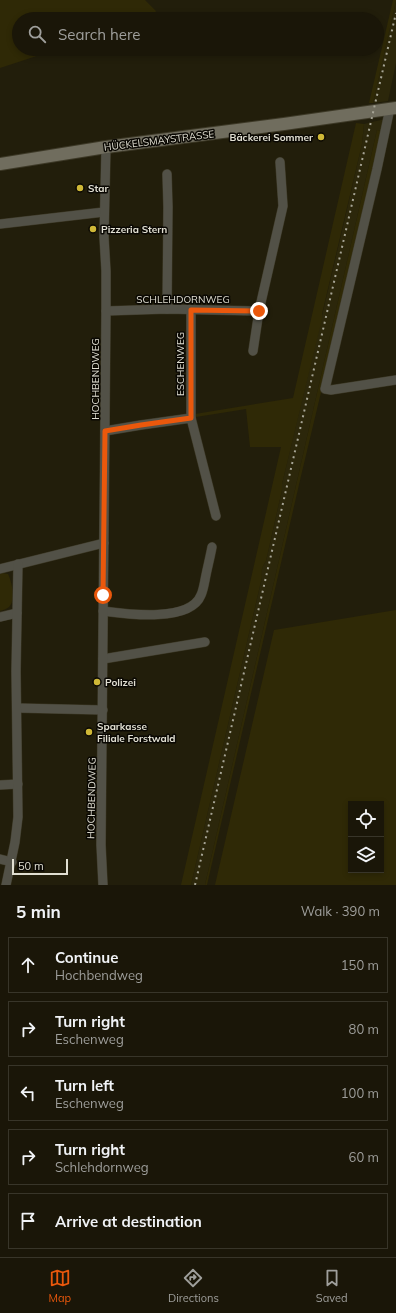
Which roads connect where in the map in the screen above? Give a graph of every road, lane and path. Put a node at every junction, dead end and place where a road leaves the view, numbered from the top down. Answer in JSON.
{"nodes":[{"id":1,"x":393,"y":108,"type":"edge"},
{"id":2,"x":106,"y":147,"type":"junction"},
{"id":3,"x":280,"y":162,"type":"dead end"},
{"id":4,"x":0,"y":164,"type":"edge"},
{"id":5,"x":167,"y":174,"type":"dead end"},
{"id":6,"x":104,"y":212,"type":"junction"},
{"id":7,"x":0,"y":224,"type":"edge"},
{"id":8,"x":167,"y":309,"type":"junction"},
{"id":9,"x":191,"y":310,"type":"junction"},
{"id":10,"x":106,"y":311,"type":"junction"},
{"id":11,"x":259,"y":311,"type":"junction"},
{"id":12,"x":253,"y":351,"type":"dead end"},
{"id":13,"x":396,"y":380,"type":"edge"},
{"id":14,"x":191,"y":418,"type":"junction"},
{"id":15,"x":105,"y":431,"type":"junction"},
{"id":16,"x":216,"y":516,"type":"dead end"},
{"id":17,"x":104,"y":543,"type":"junction"},
{"id":18,"x":212,"y":547,"type":"dead end"},
{"id":19,"x":18,"y":564,"type":"junction"},
{"id":20,"x":0,"y":569,"type":"edge"},
{"id":21,"x":103,"y":611,"type":"junction"},
{"id":22,"x":17,"y":613,"type":"junction"},
{"id":23,"x":0,"y":617,"type":"edge"},
{"id":24,"x":205,"y":642,"type":"dead end"},
{"id":25,"x":103,"y":659,"type":"junction"},
{"id":26,"x":17,"y":708,"type":"junction"},
{"id":27,"x":103,"y":710,"type":"junction"},
{"id":28,"x":18,"y":784,"type":"junction"},
{"id":29,"x":0,"y":785,"type":"edge"},
{"id":30,"x":0,"y":859,"type":"edge"},
{"id":31,"x":12,"y":862,"type":"junction"},
{"id":32,"x":6,"y":885,"type":"edge"},
{"id":33,"x":103,"y":885,"type":"edge"}],
"edges":[{"from":1,"to":2,"type":"main road","name":"HÜCKELSMAYSTRASSE"},
{"from":1,"to":13,"type":"street","name":"HÜCKELSMAYSTRASSE"},
{"from":2,"to":4,"type":"main road","name":"HÜCKELSMAYSTRASSE"},
{"from":2,"to":6,"type":"street","name":"HOCHBENDWEG"},
{"from":3,"to":11,"type":"street"},
{"from":5,"to":8,"type":"street"},
{"from":6,"to":7,"type":"street"},
{"from":6,"to":10,"type":"street","name":"HOCHBENDWEG"},
{"from":8,"to":9,"type":"street","name":"SCHLEHDORNWEG"},
{"from":8,"to":10,"type":"street","name":"SCHLEHDORNWEG"},
{"from":9,"to":11,"type":"street","name":"SCHLEHDORNWEG"},
{"from":9,"to":14,"type":"street","name":"ESCHENWEG"},
{"from":10,"to":15,"type":"street","name":"HOCHBENDWEG"},
{"from":11,"to":12,"type":"street"},
{"from":14,"to":15,"type":"street"},
{"from":14,"to":16,"type":"street","name":"ESCHENWEG"},
{"from":15,"to":17,"type":"street","name":"HOCHBENDWEG"},
{"from":17,"to":19,"type":"street"},
{"from":17,"to":21,"type":"street","name":"HOCHBENDWEG"},
{"from":18,"to":21,"type":"street"},
{"from":19,"to":20,"type":"street"},
{"from":19,"to":22,"type":"street"},
{"from":21,"to":25,"type":"street","name":"HOCHBENDWEG"},
{"from":22,"to":23,"type":"street"},
{"from":22,"to":26,"type":"street"},
{"from":24,"to":25,"type":"street"},
{"from":25,"to":27,"type":"street","name":"HOCHBENDWEG"},
{"from":26,"to":27,"type":"street"},
{"from":26,"to":28,"type":"street"},
{"from":27,"to":33,"type":"street","name":"HOCHBENDWEG"},
{"from":28,"to":29,"type":"street"},
{"from":28,"to":31,"type":"street"},
{"from":30,"to":31,"type":"street"},
{"from":31,"to":32,"type":"street"}]}
